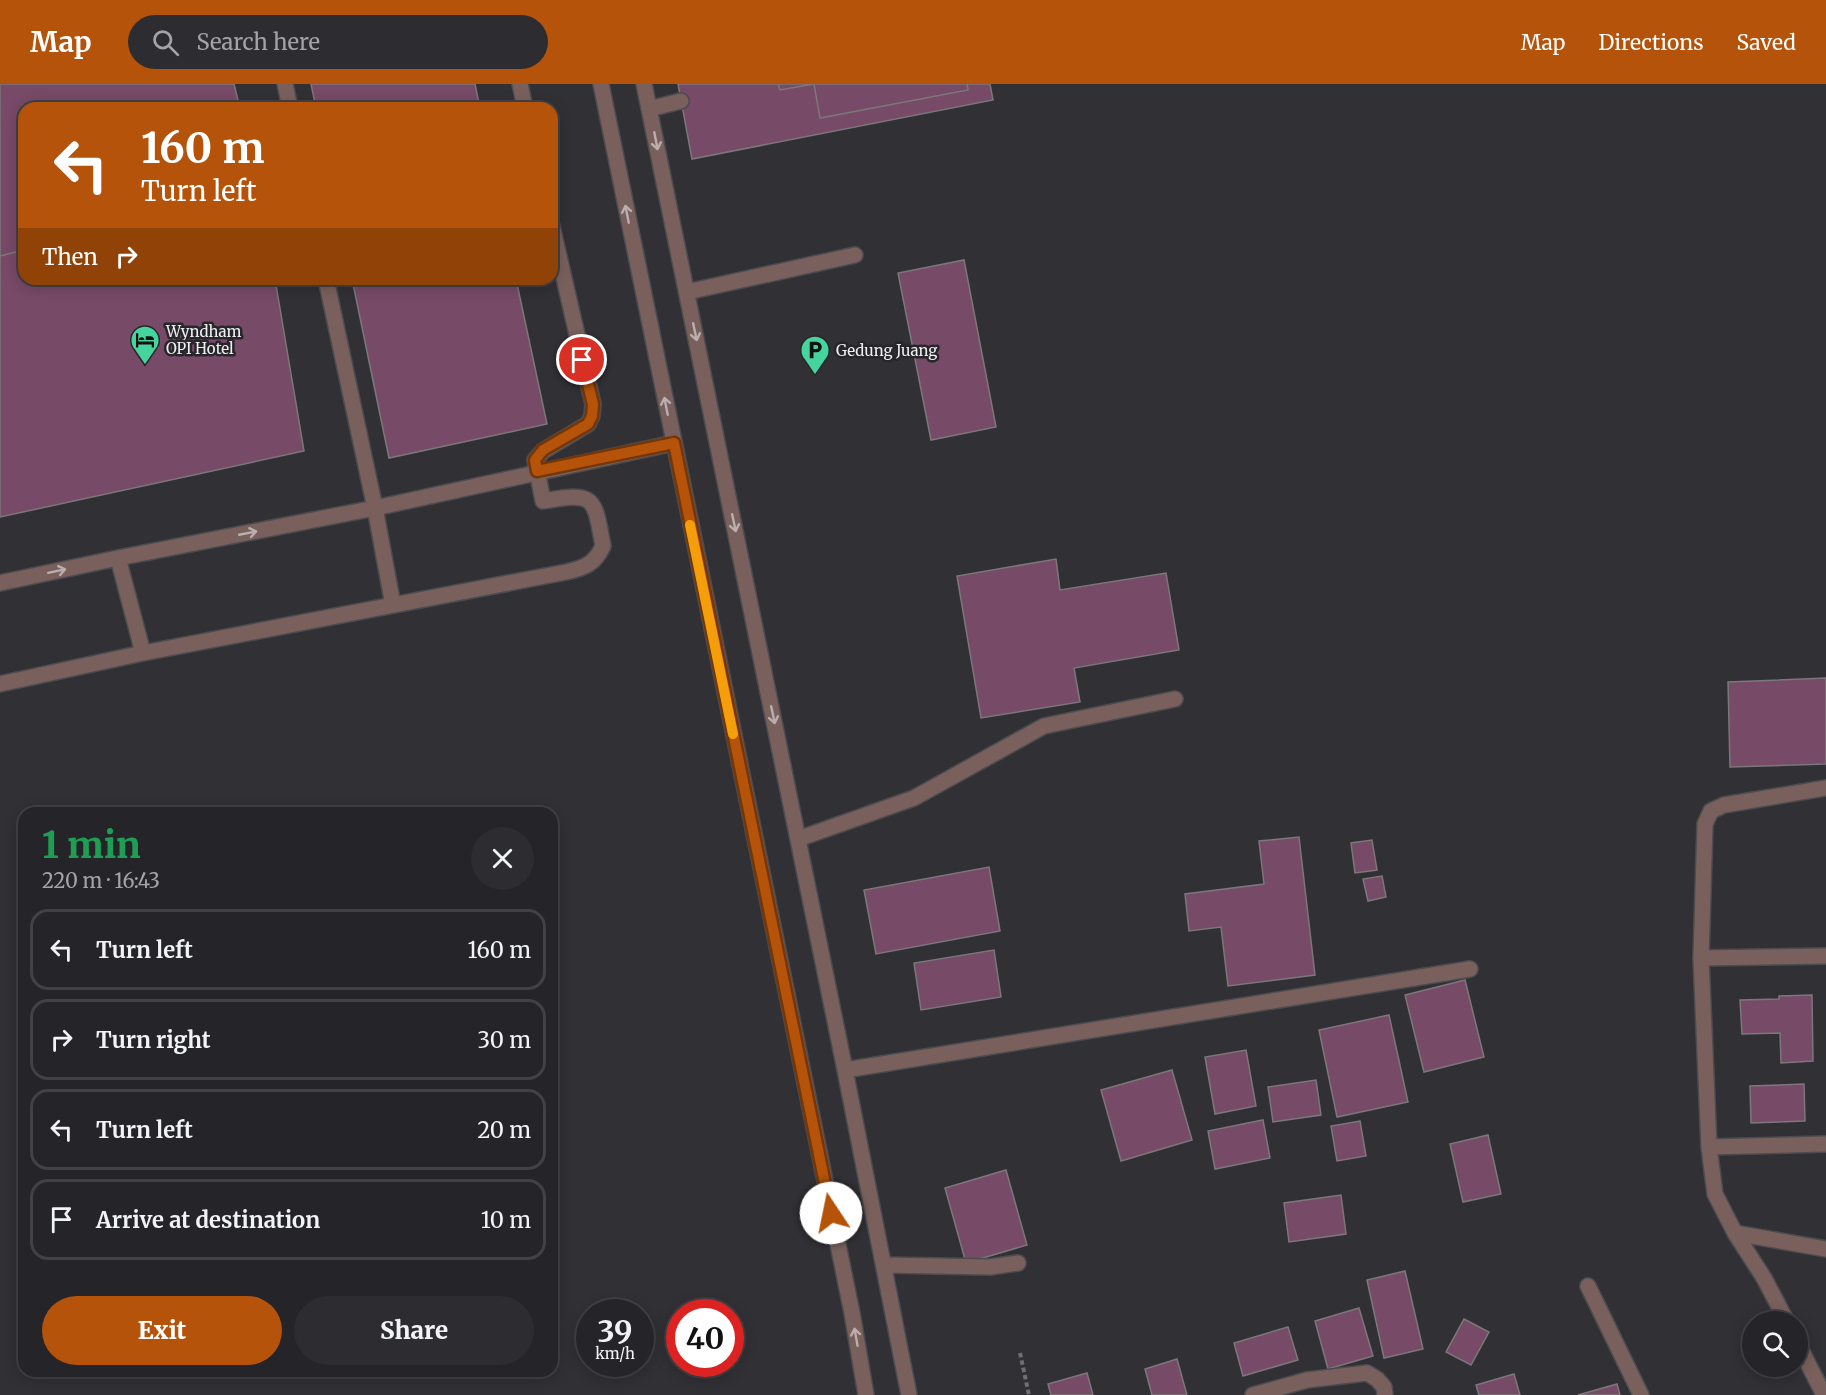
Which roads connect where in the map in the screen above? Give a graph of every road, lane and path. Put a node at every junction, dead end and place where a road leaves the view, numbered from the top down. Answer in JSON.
{"nodes":[{"id":1,"x":285,"y":84,"type":"edge"},
{"id":2,"x":520,"y":84,"type":"edge"},
{"id":3,"x":601,"y":84,"type":"edge"},
{"id":4,"x":644,"y":84,"type":"edge"},
{"id":5,"x":681,"y":101,"type":"dead end"},
{"id":6,"x":289,"y":102,"type":"edge"},
{"id":7,"x":524,"y":102,"type":"edge"},
{"id":8,"x":649,"y":109,"type":"junction"},
{"id":9,"x":558,"y":252,"type":"edge"},
{"id":10,"x":855,"y":255,"type":"dead end"},
{"id":11,"x":327,"y":285,"type":"edge"},
{"id":12,"x":687,"y":292,"type":"junction"},
{"id":13,"x":674,"y":443,"type":"junction"},
{"id":14,"x":537,"y":471,"type":"junction"},
{"id":15,"x":375,"y":508,"type":"junction"},
{"id":16,"x":118,"y":558,"type":"junction"},
{"id":17,"x":0,"y":583,"type":"edge"},
{"id":18,"x":393,"y":605,"type":"junction"},
{"id":19,"x":143,"y":653,"type":"junction"},
{"id":20,"x":0,"y":684,"type":"edge"},
{"id":21,"x":1175,"y":699,"type":"dead end"},
{"id":22,"x":1826,"y":788,"type":"edge"},
{"id":23,"x":798,"y":839,"type":"junction"},
{"id":24,"x":1826,"y":956,"type":"edge"},
{"id":25,"x":1701,"y":958,"type":"junction"},
{"id":26,"x":1470,"y":969,"type":"dead end"},
{"id":27,"x":845,"y":1070,"type":"junction"},
{"id":28,"x":1826,"y":1144,"type":"edge"},
{"id":29,"x":1709,"y":1148,"type":"junction"},
{"id":30,"x":1735,"y":1233,"type":"junction"},
{"id":31,"x":1826,"y":1249,"type":"edge"},
{"id":32,"x":1017,"y":1263,"type":"dead end"},
{"id":33,"x":884,"y":1265,"type":"junction"},
{"id":34,"x":1588,"y":1286,"type":"dead end"},
{"id":35,"x":1781,"y":1311,"type":"edge"},
{"id":36,"x":1020,"y":1353,"type":"dead end"},
{"id":37,"x":1808,"y":1364,"type":"edge"},
{"id":38,"x":866,"y":1395,"type":"edge"},
{"id":39,"x":909,"y":1395,"type":"edge"},
{"id":40,"x":1029,"y":1395,"type":"edge"},
{"id":41,"x":1253,"y":1395,"type":"edge"},
{"id":42,"x":1385,"y":1395,"type":"edge"},
{"id":43,"x":1641,"y":1395,"type":"edge"},
{"id":44,"x":1824,"y":1395,"type":"edge"}],
"edges":[{"from":1,"to":6,"type":"street"},
{"from":2,"to":7,"type":"street"},
{"from":13,"to":3,"type":"street","one_way":true},
{"from":4,"to":8,"type":"street"},
{"from":5,"to":8,"type":"street"},
{"from":8,"to":12,"type":"street","one_way":true},
{"from":9,"to":14,"type":"street"},
{"from":10,"to":12,"type":"street"},
{"from":11,"to":15,"type":"street"},
{"from":12,"to":23,"type":"street","one_way":true},
{"from":13,"to":14,"type":"street"},
{"from":38,"to":13,"type":"street","one_way":true},
{"from":14,"to":15,"type":"street"},
{"from":14,"to":18,"type":"street"},
{"from":16,"to":15,"type":"street","one_way":true},
{"from":15,"to":18,"type":"street"},
{"from":17,"to":16,"type":"street","one_way":true},
{"from":16,"to":19,"type":"street"},
{"from":18,"to":19,"type":"street"},
{"from":19,"to":20,"type":"street"},
{"from":21,"to":23,"type":"street"},
{"from":22,"to":25,"type":"street"},
{"from":23,"to":27,"type":"street"},
{"from":24,"to":25,"type":"street"},
{"from":25,"to":29,"type":"street"},
{"from":26,"to":27,"type":"street"},
{"from":27,"to":33,"type":"street"},
{"from":28,"to":29,"type":"street"},
{"from":29,"to":30,"type":"street"},
{"from":30,"to":31,"type":"street"},
{"from":30,"to":35,"type":"street"},
{"from":32,"to":33,"type":"street"},
{"from":33,"to":39,"type":"street"},
{"from":34,"to":43,"type":"street"},
{"from":36,"to":40,"type":"path"},
{"from":37,"to":44,"type":"street"},
{"from":41,"to":42,"type":"street"}]}
